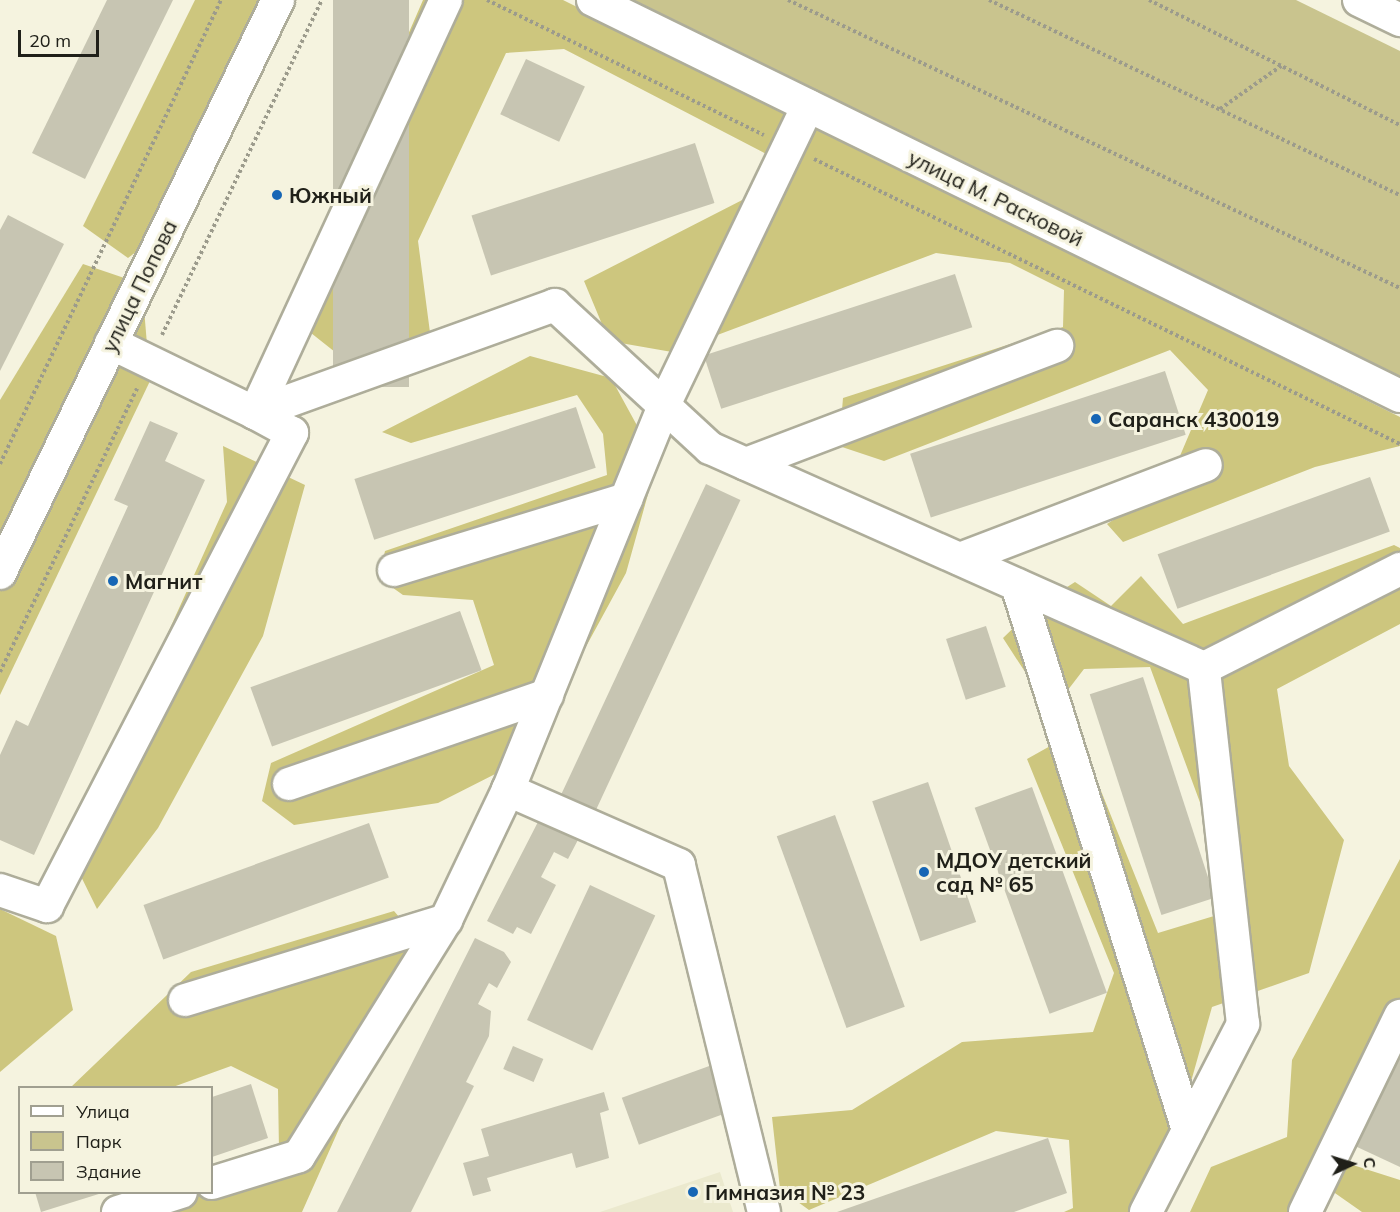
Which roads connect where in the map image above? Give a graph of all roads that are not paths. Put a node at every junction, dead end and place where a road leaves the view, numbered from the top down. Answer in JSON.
{"nodes":[{"id":1,"x":278,"y":0,"type":"edge"},
{"id":2,"x":446,"y":0,"type":"edge"},
{"id":3,"x":593,"y":0,"type":"edge"},
{"id":4,"x":1359,"y":0,"type":"edge"},
{"id":5,"x":1400,"y":20,"type":"edge"},
{"id":6,"x":808,"y":106,"type":"junction"},
{"id":7,"x":111,"y":344,"type":"junction"},
{"id":8,"x":1057,"y":346,"type":"dead end"},
{"id":9,"x":1400,"y":396,"type":"edge"},
{"id":10,"x":664,"y":405,"type":"junction"},
{"id":11,"x":255,"y":413,"type":"junction"},
{"id":12,"x":746,"y":464,"type":"junction"},
{"id":13,"x":1206,"y":465,"type":"dead end"},
{"id":14,"x":626,"y":499,"type":"junction"},
{"id":15,"x":9,"y":530,"type":"edge"},
{"id":16,"x":960,"y":559,"type":"junction"},
{"id":17,"x":1400,"y":569,"type":"edge"},
{"id":18,"x":394,"y":570,"type":"dead end"},
{"id":19,"x":0,"y":573,"type":"edge"},
{"id":20,"x":1017,"y":585,"type":"junction"},
{"id":21,"x":1204,"y":668,"type":"junction"},
{"id":22,"x":547,"y":695,"type":"junction"},
{"id":23,"x":289,"y":784,"type":"dead end"},
{"id":24,"x":508,"y":790,"type":"junction"},
{"id":25,"x":0,"y":890,"type":"edge"},
{"id":26,"x":446,"y":920,"type":"junction"},
{"id":27,"x":185,"y":1000,"type":"dead end"},
{"id":28,"x":1400,"y":1016,"type":"edge"},
{"id":29,"x":1188,"y":1130,"type":"junction"},
{"id":30,"x":213,"y":1183,"type":"edge"},
{"id":31,"x":175,"y":1194,"type":"edge"},
{"id":32,"x":1143,"y":1210,"type":"edge"},
{"id":33,"x":118,"y":1212,"type":"edge"},
{"id":34,"x":764,"y":1212,"type":"edge"},
{"id":35,"x":1305,"y":1212,"type":"edge"}],
"edges":[{"from":1,"to":7,"type":"street","name":"улица Попова"},
{"from":2,"to":11,"type":"street"},
{"from":3,"to":6,"type":"street","name":"улица М. Расковой"},
{"from":4,"to":5,"type":"street"},
{"from":6,"to":9,"type":"street","name":"улица М. Расковой"},
{"from":6,"to":10,"type":"street"},
{"from":7,"to":11,"type":"street"},
{"from":7,"to":15,"type":"street","name":"улица Попова"},
{"from":8,"to":12,"type":"street"},
{"from":10,"to":11,"type":"street"},
{"from":10,"to":12,"type":"street"},
{"from":10,"to":14,"type":"street"},
{"from":11,"to":25,"type":"street"},
{"from":12,"to":16,"type":"street"},
{"from":13,"to":16,"type":"street"},
{"from":14,"to":18,"type":"street"},
{"from":14,"to":22,"type":"street"},
{"from":15,"to":19,"type":"street","name":"улица Попова"},
{"from":16,"to":20,"type":"street"},
{"from":17,"to":21,"type":"street"},
{"from":20,"to":21,"type":"street"},
{"from":20,"to":29,"type":"street"},
{"from":21,"to":29,"type":"street"},
{"from":22,"to":23,"type":"street"},
{"from":22,"to":24,"type":"street"},
{"from":24,"to":26,"type":"street"},
{"from":24,"to":34,"type":"street"},
{"from":26,"to":27,"type":"street"},
{"from":26,"to":30,"type":"street"},
{"from":28,"to":35,"type":"street"},
{"from":29,"to":32,"type":"street"},
{"from":31,"to":33,"type":"street"}]}
